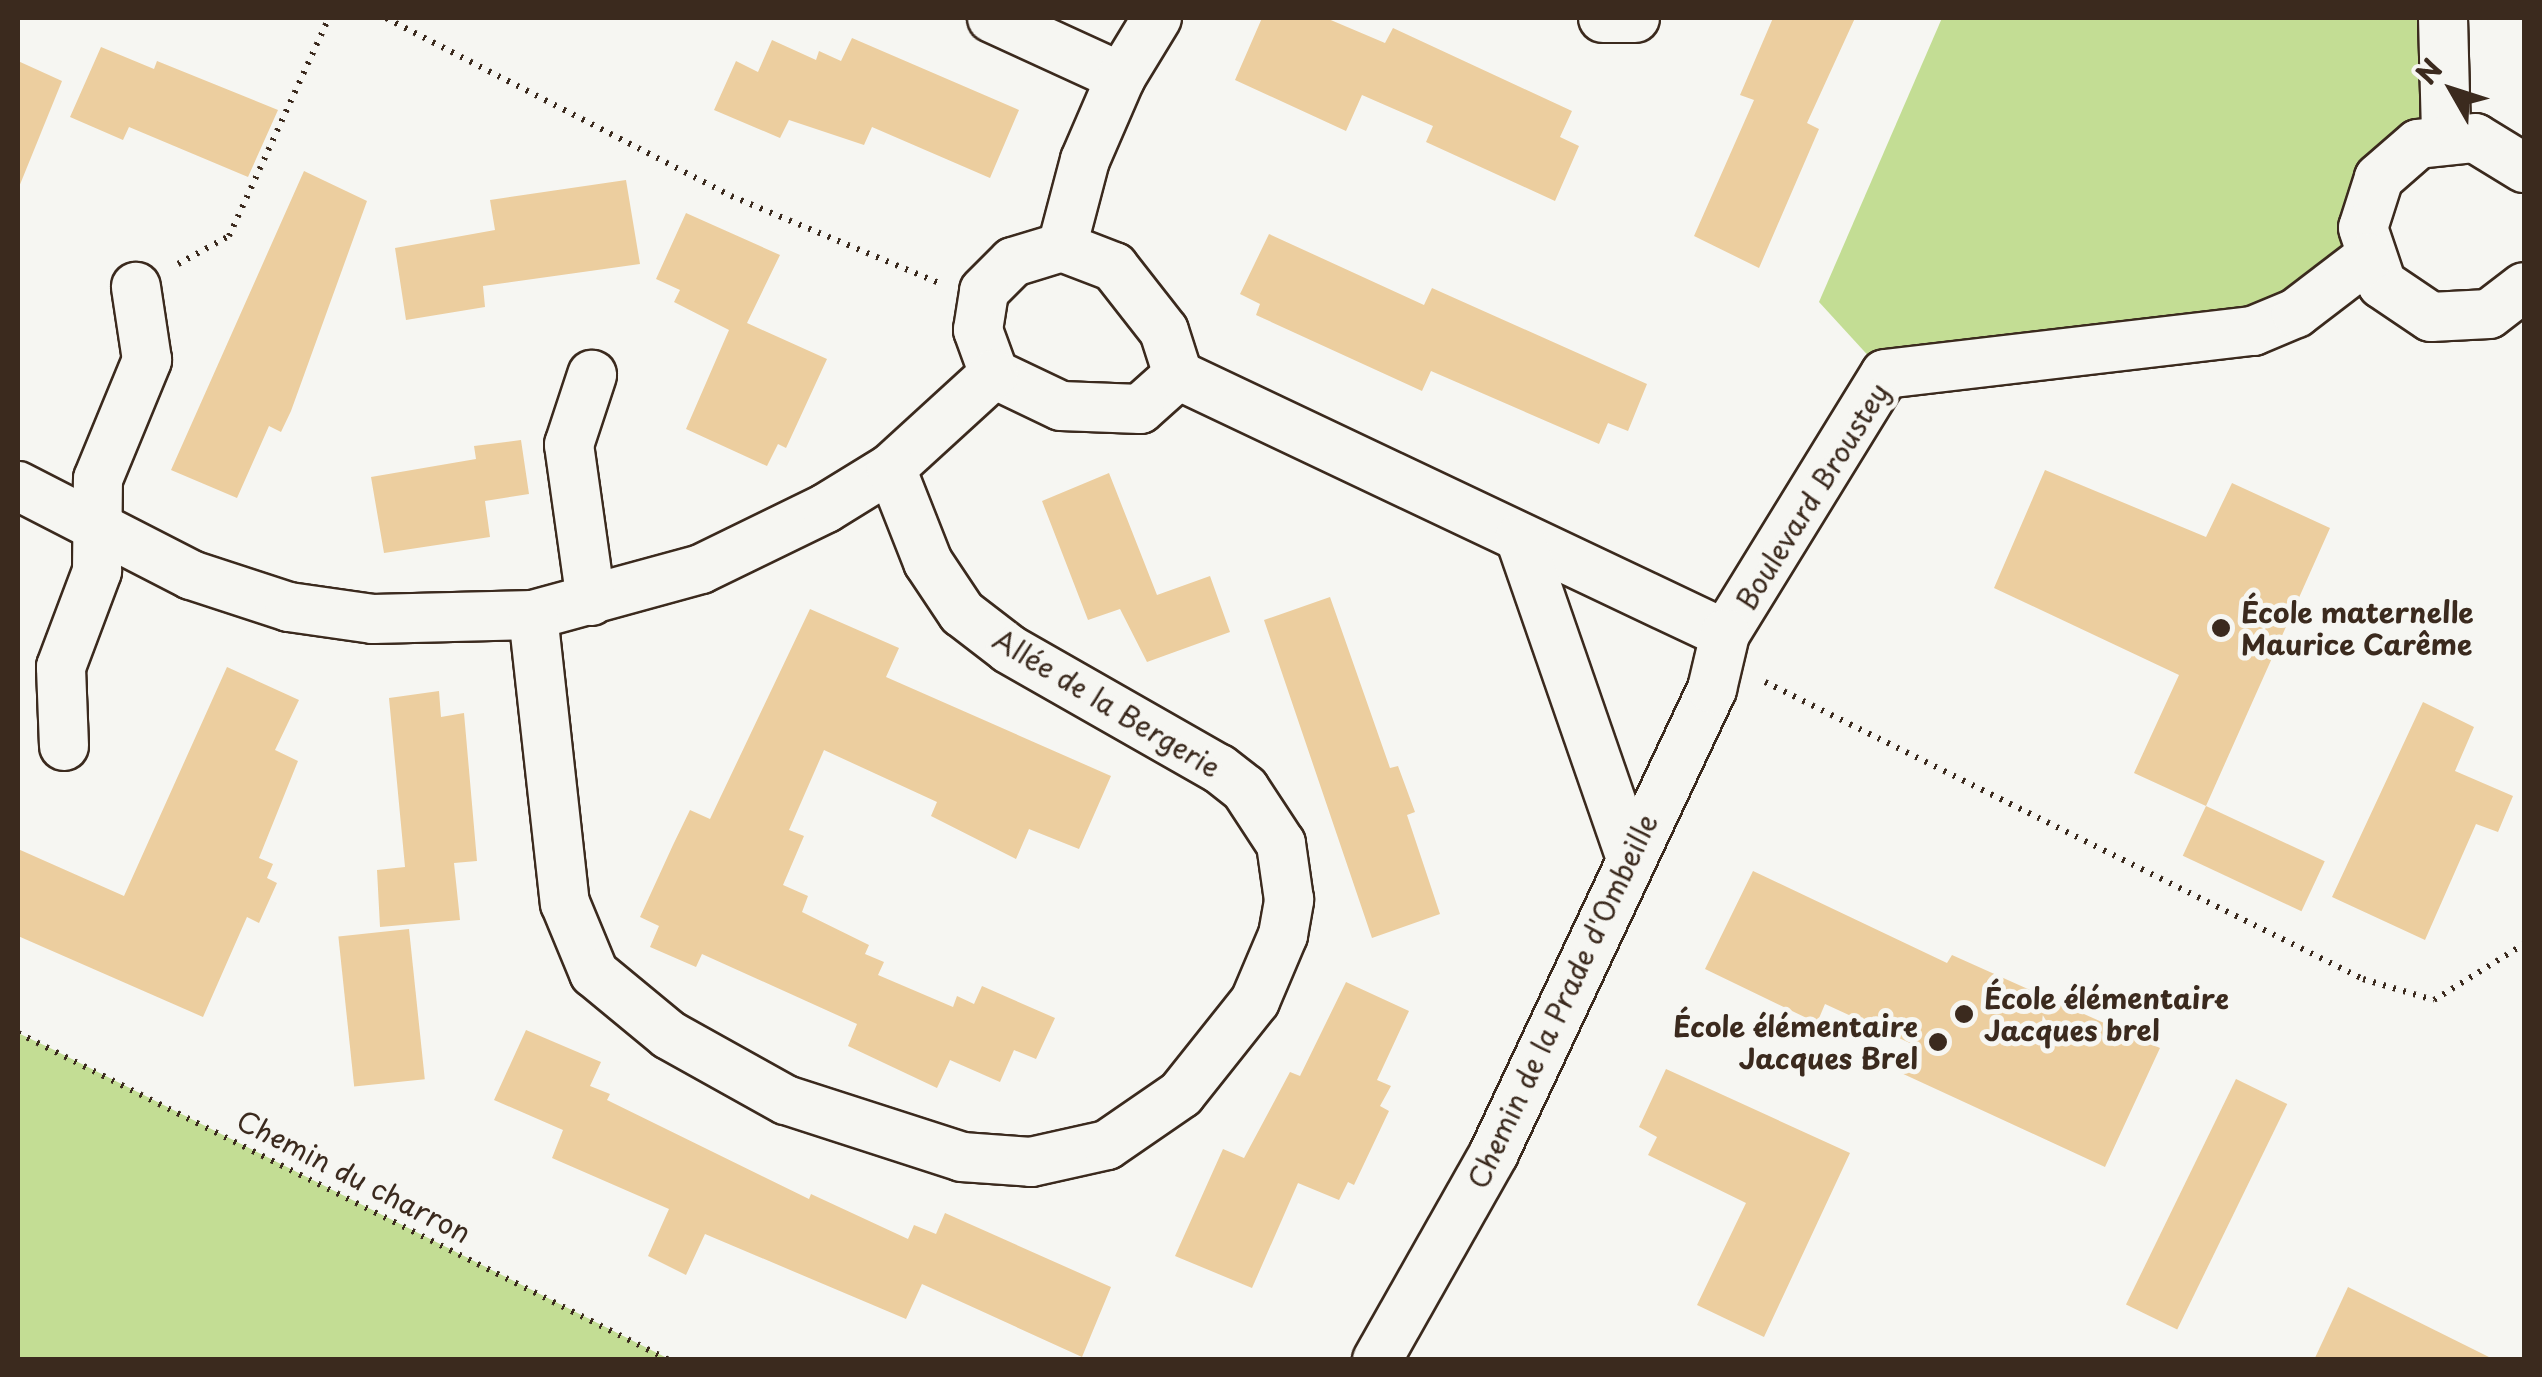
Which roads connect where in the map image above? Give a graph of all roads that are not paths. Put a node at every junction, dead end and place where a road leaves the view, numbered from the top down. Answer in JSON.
{"nodes":[{"id":1,"x":992,"y":18,"type":"edge"},
{"id":2,"x":1157,"y":18,"type":"edge"},
{"id":3,"x":1603,"y":18,"type":"edge"},
{"id":4,"x":1634,"y":18,"type":"edge"},
{"id":5,"x":2443,"y":18,"type":"edge"},
{"id":6,"x":1121,"y":77,"type":"junction"},
{"id":7,"x":2446,"y":136,"type":"junction"},
{"id":8,"x":2524,"y":168,"type":"edge"},
{"id":9,"x":1062,"y":247,"type":"junction"},
{"id":10,"x":2368,"y":258,"type":"junction"},
{"id":11,"x":136,"y":287,"type":"road end"},
{"id":12,"x":2521,"y":298,"type":"edge"},
{"id":13,"x":994,"y":374,"type":"junction"},
{"id":14,"x":592,"y":375,"type":"dead end"},
{"id":15,"x":1178,"y":376,"type":"junction"},
{"id":16,"x":891,"y":468,"type":"junction"},
{"id":17,"x":18,"y":486,"type":"edge"},
{"id":18,"x":94,"y":528,"type":"junction"},
{"id":19,"x":1520,"y":538,"type":"junction"},
{"id":20,"x":591,"y":601,"type":"junction"},
{"id":21,"x":533,"y":615,"type":"junction"},
{"id":22,"x":1720,"y":645,"type":"junction"},
{"id":23,"x":64,"y":746,"type":"dead end"},
{"id":24,"x":1631,"y":858,"type":"junction"},
{"id":25,"x":1377,"y":1360,"type":"edge"}],
"edges":[{"from":1,"to":6,"type":"street"},
{"from":2,"to":6,"type":"street"},
{"from":3,"to":4,"type":"street"},
{"from":5,"to":7,"type":"street"},
{"from":6,"to":9,"type":"street"},
{"from":7,"to":8,"type":"street"},
{"from":7,"to":10,"type":"street"},
{"from":9,"to":13,"type":"street"},
{"from":9,"to":15,"type":"street"},
{"from":10,"to":12,"type":"street"},
{"from":10,"to":22,"type":"street","name":"Boulevard Broustey"},
{"from":11,"to":18,"type":"street"},
{"from":13,"to":15,"type":"street"},
{"from":13,"to":16,"type":"street"},
{"from":14,"to":20,"type":"street"},
{"from":15,"to":19,"type":"street","name":"Boulevard Broustey"},
{"from":16,"to":20,"type":"street"},
{"from":16,"to":21,"type":"street","name":"Allée de la Bergerie"},
{"from":17,"to":18,"type":"street"},
{"from":18,"to":21,"type":"street"},
{"from":18,"to":23,"type":"street"},
{"from":19,"to":22,"type":"street","name":"Boulevard Broustey"},
{"from":19,"to":24,"type":"street"},
{"from":20,"to":21,"type":"street"},
{"from":22,"to":24,"type":"street","name":"Chemin de la Prade d'Ombeille"},
{"from":24,"to":25,"type":"street","name":"Chemin de la Prade d'Ombeille"}]}
